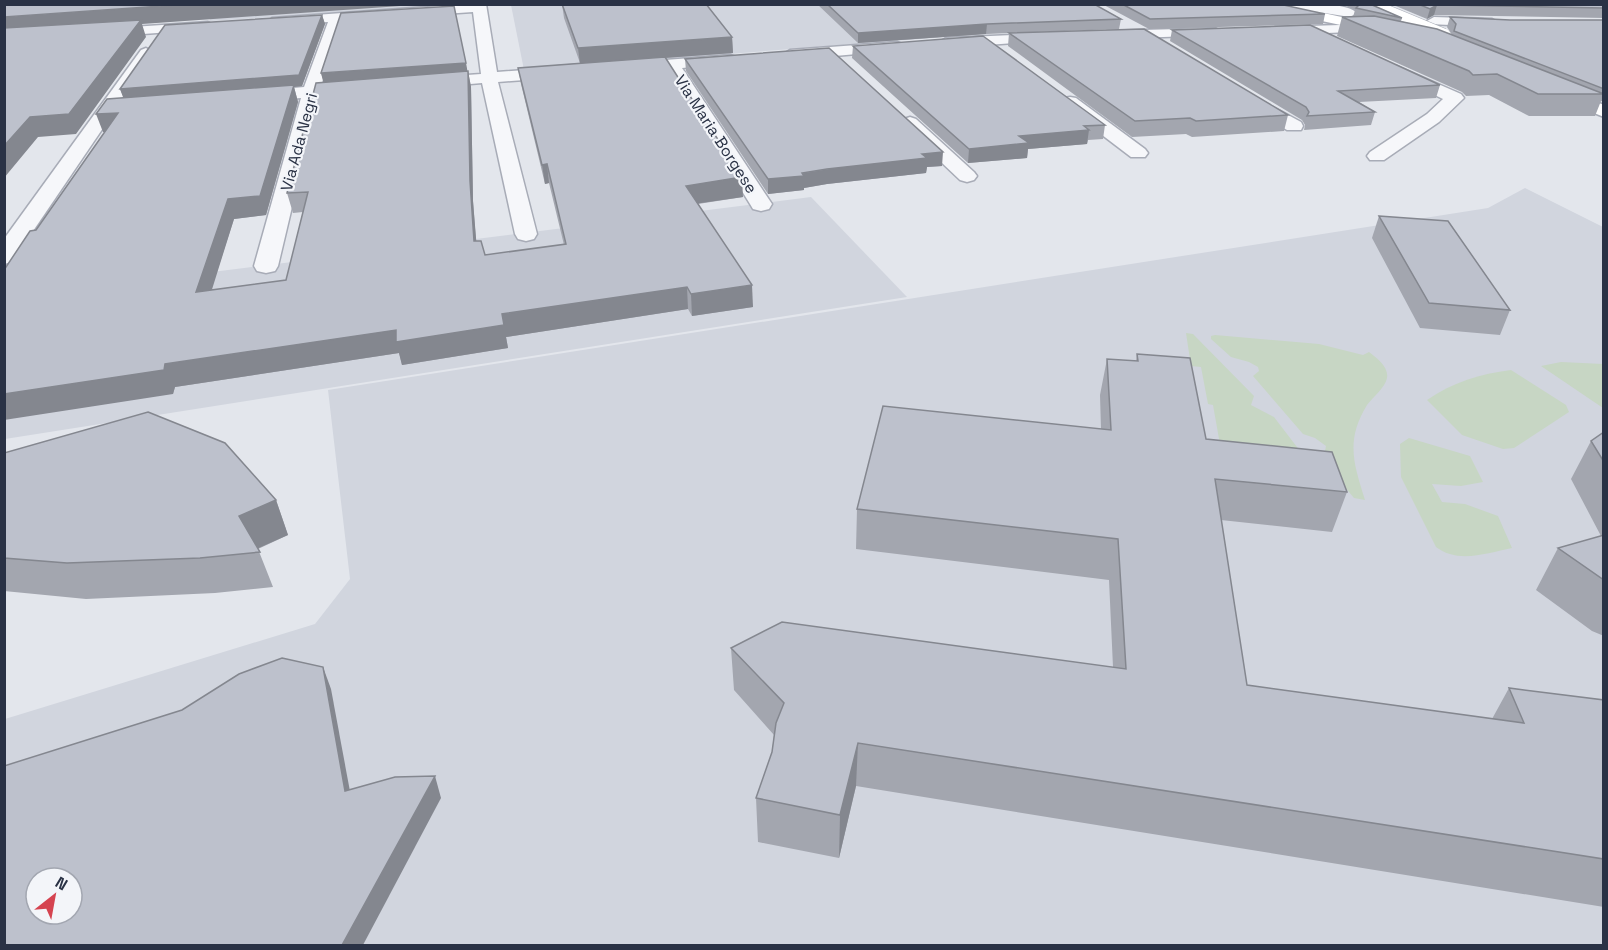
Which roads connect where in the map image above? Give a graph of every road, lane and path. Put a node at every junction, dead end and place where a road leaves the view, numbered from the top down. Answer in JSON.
{"nodes":[{"id":1,"x":1260,"y":4,"type":"edge"},
{"id":2,"x":1293,"y":4,"type":"edge"},
{"id":3,"x":1366,"y":4,"type":"edge"},
{"id":4,"x":479,"y":6,"type":"edge"},
{"id":5,"x":1305,"y":15,"type":"junction"},
{"id":6,"x":336,"y":18,"type":"junction"},
{"id":7,"x":1114,"y":19,"type":"edge"},
{"id":8,"x":1434,"y":21,"type":"edge"},
{"id":9,"x":266,"y":22,"type":"edge"},
{"id":10,"x":1375,"y":22,"type":"junction"},
{"id":11,"x":1506,"y":24,"type":"edge"},
{"id":12,"x":220,"y":25,"type":"edge"},
{"id":13,"x":162,"y":29,"type":"junction"},
{"id":14,"x":1296,"y":30,"type":"junction"},
{"id":15,"x":1260,"y":31,"type":"edge"},
{"id":16,"x":1225,"y":32,"type":"edge"},
{"id":17,"x":1142,"y":33,"type":"junction"},
{"id":18,"x":83,"y":34,"type":"edge"},
{"id":19,"x":1094,"y":35,"type":"edge"},
{"id":20,"x":1070,"y":36,"type":"edge"},
{"id":21,"x":986,"y":40,"type":"junction"},
{"id":22,"x":1342,"y":45,"type":"edge"},
{"id":23,"x":834,"y":52,"type":"junction"},
{"id":24,"x":1173,"y":52,"type":"edge"},
{"id":25,"x":1005,"y":54,"type":"edge"},
{"id":26,"x":772,"y":57,"type":"edge"},
{"id":27,"x":750,"y":58,"type":"edge"},
{"id":28,"x":671,"y":64,"type":"junction"},
{"id":29,"x":1383,"y":64,"type":"edge"},
{"id":30,"x":851,"y":68,"type":"edge"},
{"id":31,"x":614,"y":69,"type":"edge"},
{"id":32,"x":580,"y":71,"type":"edge"},
{"id":33,"x":489,"y":78,"type":"junction"},
{"id":34,"x":404,"y":85,"type":"edge"},
{"id":35,"x":369,"y":87,"type":"edge"},
{"id":36,"x":1053,"y":89,"type":"edge"},
{"id":37,"x":1233,"y":89,"type":"edge"},
{"id":38,"x":312,"y":92,"type":"junction"},
{"id":39,"x":232,"y":99,"type":"edge"},
{"id":40,"x":1604,"y":100,"type":"edge"},
{"id":41,"x":129,"y":108,"type":"edge"},
{"id":42,"x":106,"y":109,"type":"junction"},
{"id":43,"x":1604,"y":112,"type":"edge"},
{"id":44,"x":901,"y":114,"type":"edge"},
{"id":45,"x":1294,"y":126,"type":"dead end"},
{"id":46,"x":1138,"y":153,"type":"dead end"},
{"id":47,"x":1377,"y":156,"type":"dead end"},
{"id":48,"x":967,"y":176,"type":"dead end"},
{"id":49,"x":761,"y":204,"type":"dead end"},
{"id":50,"x":526,"y":234,"type":"dead end"},
{"id":51,"x":4,"y":256,"type":"edge"},
{"id":52,"x":266,"y":266,"type":"dead end"}],
"edges":[{"from":1,"to":5,"type":"main road"},
{"from":2,"to":10,"type":"street"},
{"from":3,"to":10,"type":"main road","bridge":true},
{"from":4,"to":6,"type":"street"},
{"from":4,"to":33,"type":"street"},
{"from":5,"to":10,"type":"main road"},
{"from":5,"to":14,"type":"street"},
{"from":6,"to":9,"type":"street"},
{"from":6,"to":38,"type":"street","name":"Via Ada Negri"},
{"from":7,"to":17,"type":"street"},
{"from":8,"to":11,"type":"street"},
{"from":10,"to":14,"type":"street"},
{"from":12,"to":13,"type":"street"},
{"from":13,"to":18,"type":"street"},
{"from":13,"to":42,"type":"street"},
{"from":14,"to":15,"type":"street"},
{"from":14,"to":22,"type":"street"},
{"from":16,"to":17,"type":"street"},
{"from":17,"to":19,"type":"street"},
{"from":17,"to":24,"type":"street"},
{"from":20,"to":21,"type":"street"},
{"from":21,"to":23,"type":"street"},
{"from":21,"to":25,"type":"street"},
{"from":23,"to":26,"type":"street"},
{"from":23,"to":30,"type":"street"},
{"from":27,"to":28,"type":"street"},
{"from":28,"to":31,"type":"street"},
{"from":28,"to":49,"type":"street","name":"Via Maria Borgese"},
{"from":29,"to":47,"type":"street"},
{"from":32,"to":33,"type":"street"},
{"from":33,"to":34,"type":"street"},
{"from":33,"to":50,"type":"street"},
{"from":35,"to":38,"type":"street"},
{"from":36,"to":46,"type":"street"},
{"from":37,"to":45,"type":"street"},
{"from":38,"to":39,"type":"street"},
{"from":38,"to":52,"type":"street","name":"Via Ada Negri"},
{"from":40,"to":43,"type":"main road"},
{"from":41,"to":42,"type":"street"},
{"from":42,"to":51,"type":"street"},
{"from":44,"to":48,"type":"street"}]}
